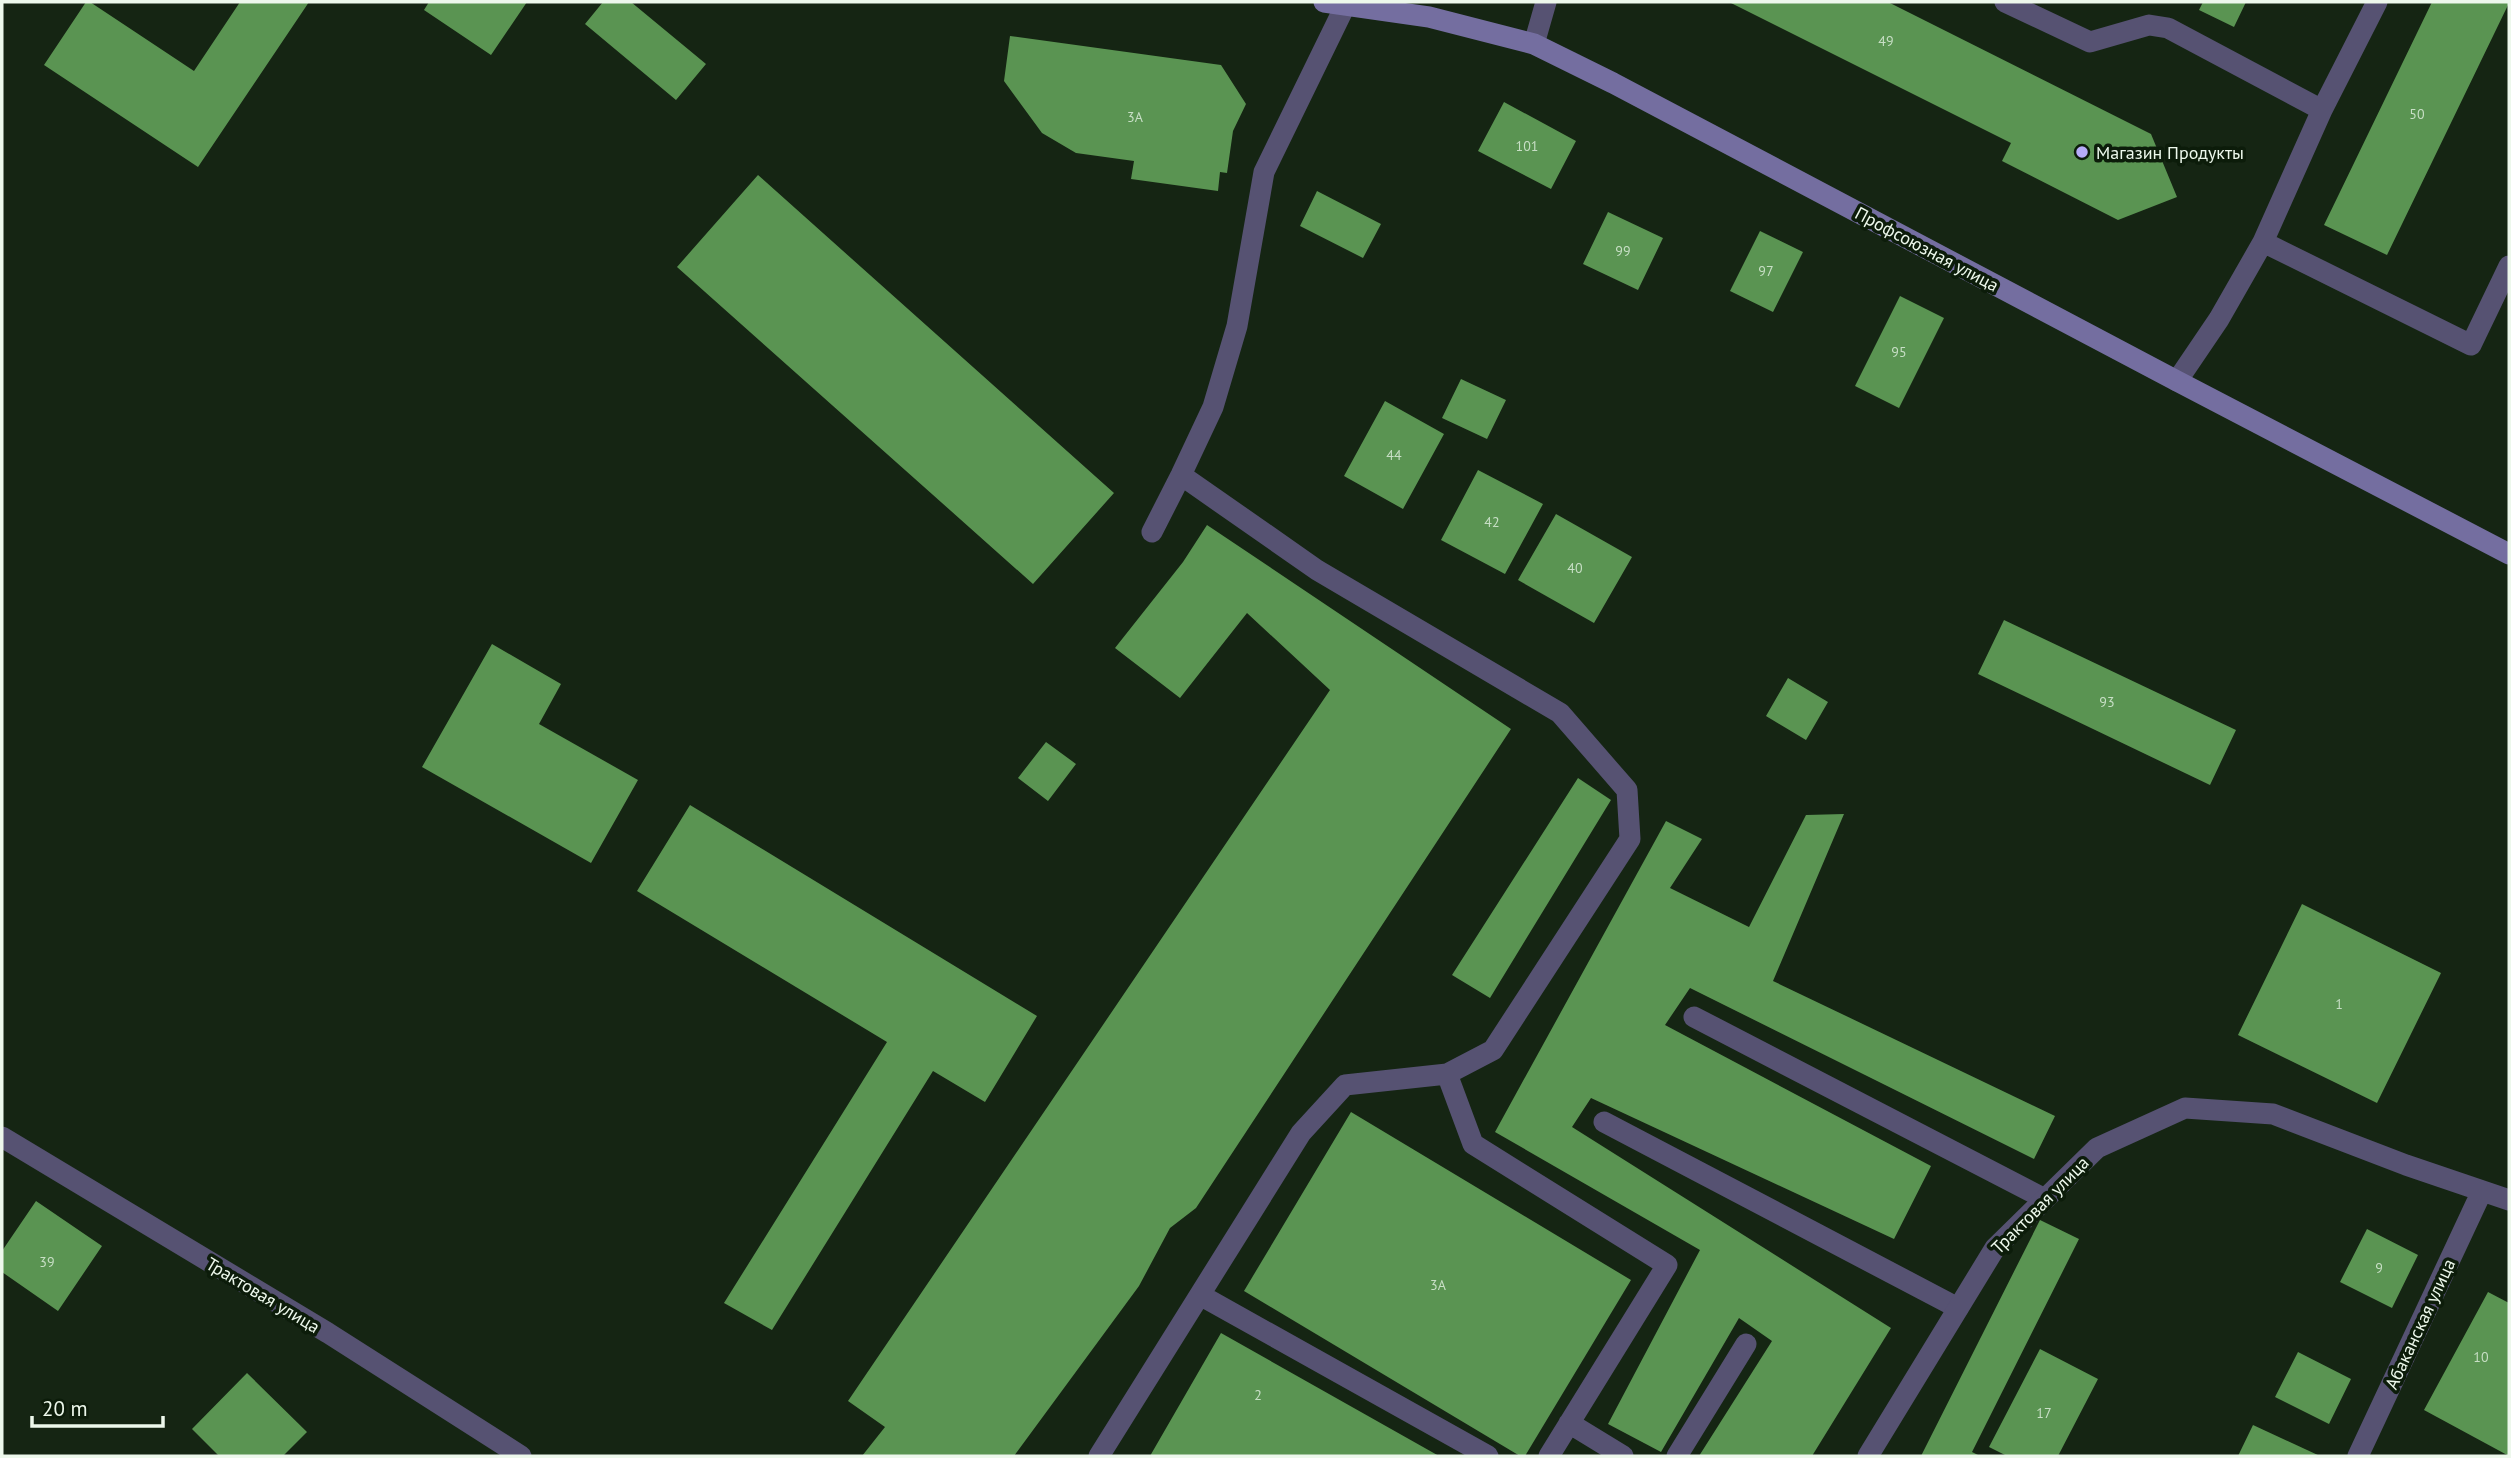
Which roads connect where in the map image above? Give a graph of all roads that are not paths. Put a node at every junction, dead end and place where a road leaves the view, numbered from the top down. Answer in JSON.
{"nodes":[{"id":1,"x":1546,"y":2,"type":"edge"},
{"id":2,"x":2005,"y":2,"type":"edge"},
{"id":3,"x":2377,"y":2,"type":"edge"},
{"id":4,"x":1335,"y":4,"type":"edge"},
{"id":5,"x":1534,"y":44,"type":"junction"},
{"id":6,"x":2322,"y":110,"type":"junction"},
{"id":7,"x":2263,"y":242,"type":"junction"},
{"id":8,"x":2509,"y":266,"type":"edge"},
{"id":9,"x":2177,"y":381,"type":"junction"},
{"id":10,"x":1181,"y":475,"type":"junction"},
{"id":11,"x":1152,"y":531,"type":"dead end"},
{"id":12,"x":2509,"y":554,"type":"edge"},
{"id":13,"x":1694,"y":1017,"type":"dead end"},
{"id":14,"x":1447,"y":1074,"type":"junction"},
{"id":15,"x":1604,"y":1122,"type":"dead end"},
{"id":16,"x":2,"y":1137,"type":"edge"},
{"id":17,"x":2482,"y":1191,"type":"junction"},
{"id":18,"x":2045,"y":1199,"type":"junction"},
{"id":19,"x":2509,"y":1200,"type":"edge"},
{"id":20,"x":1200,"y":1296,"type":"junction"},
{"id":21,"x":1958,"y":1308,"type":"junction"},
{"id":22,"x":1746,"y":1344,"type":"dead end"},
{"id":23,"x":1569,"y":1423,"type":"junction"},
{"id":24,"x":521,"y":1456,"type":"edge"},
{"id":25,"x":1099,"y":1456,"type":"edge"},
{"id":26,"x":1488,"y":1456,"type":"edge"},
{"id":27,"x":1549,"y":1456,"type":"edge"},
{"id":28,"x":1623,"y":1456,"type":"edge"},
{"id":29,"x":1677,"y":1456,"type":"edge"},
{"id":30,"x":1868,"y":1456,"type":"edge"},
{"id":31,"x":2358,"y":1456,"type":"edge"}],
"edges":[{"from":1,"to":5,"type":"street"},
{"from":2,"to":6,"type":"street"},
{"from":3,"to":6,"type":"street"},
{"from":4,"to":5,"type":"main road","name":"Профсоюзная улица"},
{"from":4,"to":10,"type":"street"},
{"from":5,"to":9,"type":"main road","name":"Профсоюзная улица"},
{"from":6,"to":7,"type":"street"},
{"from":7,"to":8,"type":"street"},
{"from":7,"to":9,"type":"street"},
{"from":9,"to":12,"type":"main road","name":"Профсоюзная улица"},
{"from":10,"to":11,"type":"street"},
{"from":10,"to":14,"type":"street"},
{"from":13,"to":18,"type":"street"},
{"from":14,"to":20,"type":"street"},
{"from":14,"to":23,"type":"street"},
{"from":15,"to":21,"type":"street"},
{"from":16,"to":24,"type":"street","name":"Трактовая улица"},
{"from":17,"to":18,"type":"street","name":"Трактовая улица"},
{"from":17,"to":19,"type":"street","name":"Трактовая улица"},
{"from":17,"to":31,"type":"street","name":"Абаканская улица"},
{"from":18,"to":21,"type":"street","name":"Трактовая улица"},
{"from":20,"to":25,"type":"street"},
{"from":20,"to":26,"type":"street"},
{"from":21,"to":30,"type":"street","name":"Трактовая улица"},
{"from":22,"to":29,"type":"street"},
{"from":23,"to":27,"type":"street"},
{"from":23,"to":28,"type":"street"}]}
